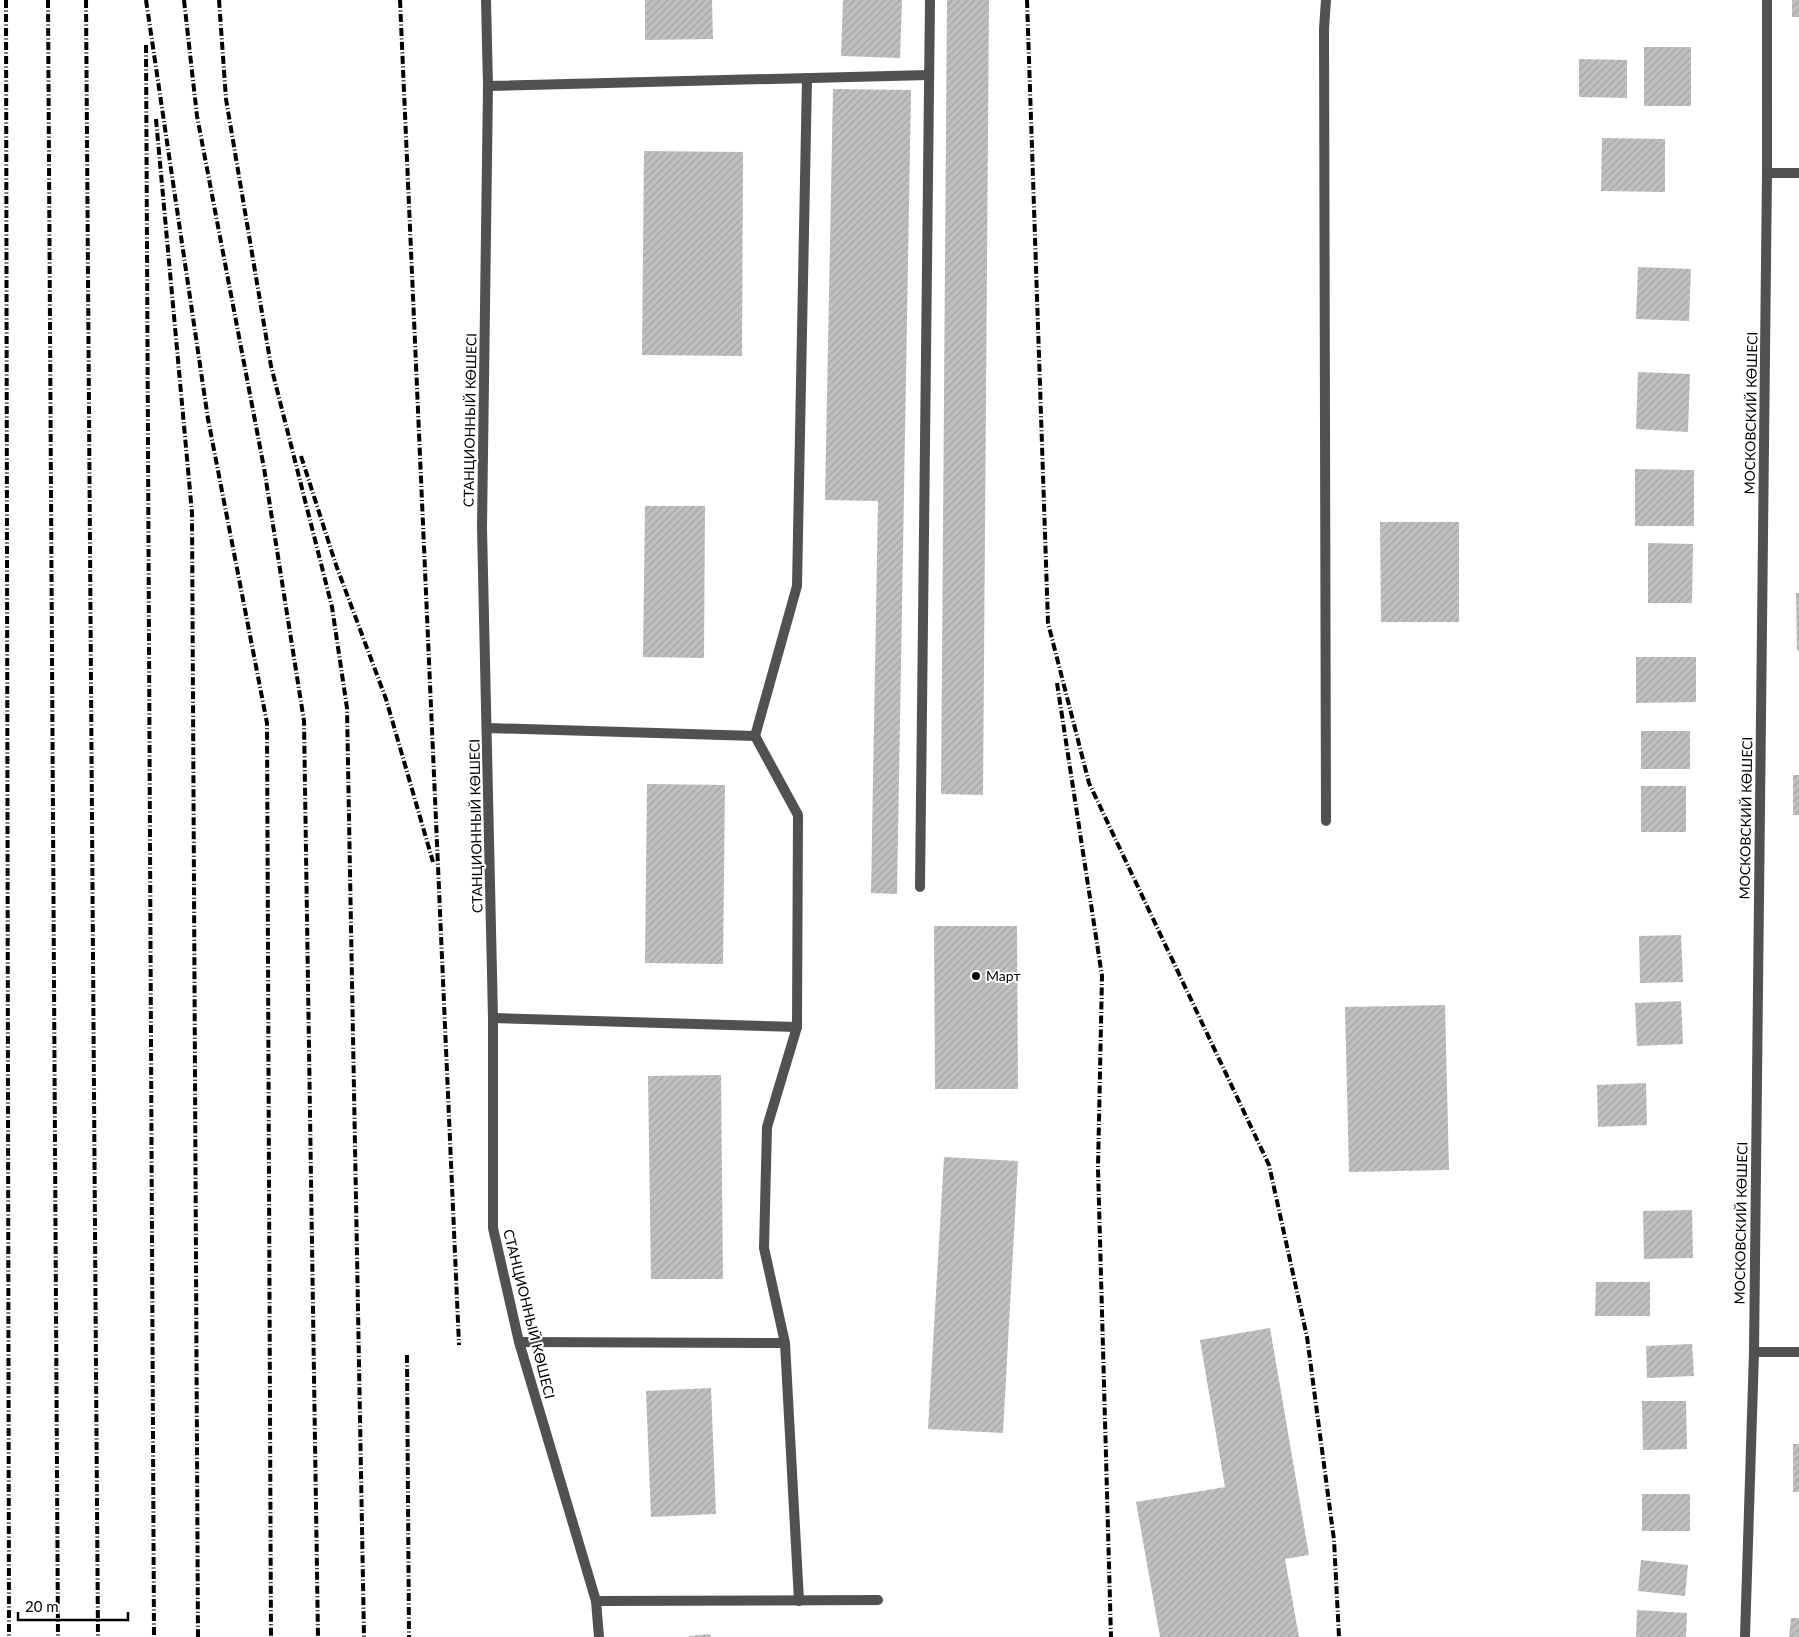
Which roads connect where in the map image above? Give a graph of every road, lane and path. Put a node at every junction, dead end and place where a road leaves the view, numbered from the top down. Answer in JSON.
{"nodes":[{"id":1,"x":486,"y":0,"type":"edge"},
{"id":2,"x":930,"y":0,"type":"edge"},
{"id":3,"x":1326,"y":0,"type":"edge"},
{"id":4,"x":1767,"y":0,"type":"edge"},
{"id":5,"x":929,"y":75,"type":"junction"},
{"id":6,"x":808,"y":78,"type":"junction"},
{"id":7,"x":488,"y":86,"type":"junction"},
{"id":8,"x":1767,"y":173,"type":"junction"},
{"id":9,"x":1799,"y":173,"type":"edge"},
{"id":10,"x":488,"y":728,"type":"junction"},
{"id":11,"x":755,"y":736,"type":"junction"},
{"id":12,"x":1326,"y":821,"type":"dead end"},
{"id":13,"x":920,"y":887,"type":"dead end"},
{"id":14,"x":493,"y":1018,"type":"junction"},
{"id":15,"x":796,"y":1027,"type":"junction"},
{"id":16,"x":519,"y":1342,"type":"junction"},
{"id":17,"x":785,"y":1343,"type":"junction"},
{"id":18,"x":1754,"y":1352,"type":"junction"},
{"id":19,"x":1799,"y":1352,"type":"edge"},
{"id":20,"x":878,"y":1600,"type":"dead end"},
{"id":21,"x":596,"y":1601,"type":"junction"},
{"id":22,"x":799,"y":1601,"type":"junction"},
{"id":23,"x":599,"y":1637,"type":"edge"},
{"id":24,"x":1745,"y":1637,"type":"edge"}],
"edges":[{"from":1,"to":7,"type":"street","name":"СТАНЦИОННЫЙ КӨШЕСІ"},
{"from":2,"to":5,"type":"street"},
{"from":3,"to":12,"type":"street"},
{"from":4,"to":8,"type":"street","name":"МОСКОВСКИЙ КӨШЕСІ"},
{"from":5,"to":6,"type":"street"},
{"from":5,"to":13,"type":"street"},
{"from":6,"to":7,"type":"street"},
{"from":6,"to":11,"type":"street"},
{"from":7,"to":10,"type":"street","name":"СТАНЦИОННЫЙ КӨШЕСІ"},
{"from":8,"to":9,"type":"street"},
{"from":8,"to":18,"type":"street","name":"МОСКОВСКИЙ КӨШЕСІ"},
{"from":10,"to":11,"type":"street"},
{"from":10,"to":14,"type":"street","name":"СТАНЦИОННЫЙ КӨШЕСІ"},
{"from":11,"to":15,"type":"street"},
{"from":14,"to":15,"type":"street"},
{"from":14,"to":16,"type":"street","name":"СТАНЦИОННЫЙ КӨШЕСІ"},
{"from":15,"to":17,"type":"street"},
{"from":16,"to":17,"type":"street"},
{"from":16,"to":21,"type":"street","name":"СТАНЦИОННЫЙ КӨШЕСІ"},
{"from":17,"to":22,"type":"street"},
{"from":18,"to":19,"type":"street"},
{"from":18,"to":24,"type":"street","name":"МОСКОВСКИЙ КӨШЕСІ"},
{"from":20,"to":22,"type":"street"},
{"from":21,"to":22,"type":"street"},
{"from":21,"to":23,"type":"street","name":"СТАНЦИОННЫЙ КӨШЕСІ"}]}
